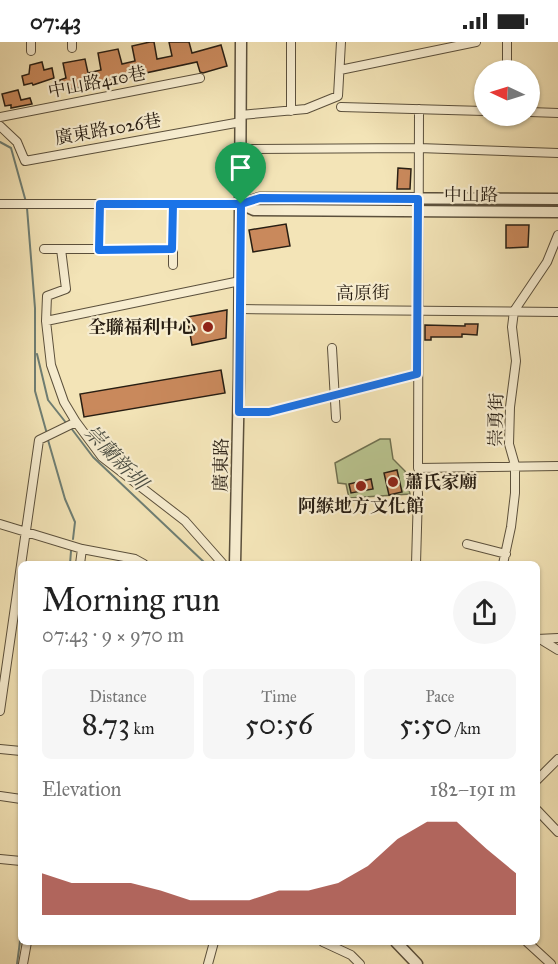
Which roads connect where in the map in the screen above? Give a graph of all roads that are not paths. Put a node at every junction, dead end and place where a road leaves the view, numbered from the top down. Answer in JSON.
{"nodes":[{"id":1,"x":241,"y":42,"type":"edge"},
{"id":2,"x":291,"y":42,"type":"edge"},
{"id":3,"x":341,"y":42,"type":"edge"},
{"id":4,"x":476,"y":42,"type":"edge"},
{"id":5,"x":507,"y":42,"type":"edge"},
{"id":6,"x":507,"y":60,"type":"edge"},
{"id":7,"x":340,"y":70,"type":"junction"},
{"id":8,"x":201,"y":78,"type":"dead end"},
{"id":9,"x":341,"y":107,"type":"dead end"},
{"id":10,"x":419,"y":109,"type":"junction"},
{"id":11,"x":291,"y":111,"type":"junction"},
{"id":12,"x":474,"y":111,"type":"edge"},
{"id":13,"x":540,"y":112,"type":"edge"},
{"id":14,"x":558,"y":113,"type":"edge"},
{"id":15,"x":0,"y":117,"type":"edge"},
{"id":16,"x":241,"y":118,"type":"junction"},
{"id":17,"x":0,"y":126,"type":"edge"},
{"id":18,"x":419,"y":148,"type":"junction"},
{"id":19,"x":241,"y":149,"type":"junction"},
{"id":20,"x":558,"y":153,"type":"edge"},
{"id":21,"x":418,"y":199,"type":"junction"},
{"id":22,"x":558,"y":200,"type":"edge"},
{"id":23,"x":0,"y":204,"type":"edge"},
{"id":24,"x":100,"y":204,"type":"junction"},
{"id":25,"x":173,"y":204,"type":"junction"},
{"id":26,"x":241,"y":204,"type":"junction"},
{"id":27,"x":418,"y":211,"type":"junction"},
{"id":28,"x":558,"y":212,"type":"edge"},
{"id":29,"x":558,"y":235,"type":"edge"},
{"id":30,"x":44,"y":249,"type":"dead end"},
{"id":31,"x":61,"y":249,"type":"junction"},
{"id":32,"x":172,"y":249,"type":"junction"},
{"id":33,"x":99,"y":250,"type":"junction"},
{"id":34,"x":173,"y":265,"type":"dead end"},
{"id":35,"x":240,"y":280,"type":"junction"},
{"id":36,"x":240,"y":309,"type":"junction"},
{"id":37,"x":417,"y":309,"type":"junction"},
{"id":38,"x":514,"y":311,"type":"junction"},
{"id":39,"x":558,"y":312,"type":"edge"},
{"id":40,"x":46,"y":321,"type":"junction"},
{"id":41,"x":332,"y":348,"type":"dead end"},
{"id":42,"x":417,"y":374,"type":"junction"},
{"id":43,"x":335,"y":395,"type":"junction"},
{"id":44,"x":239,"y":412,"type":"junction"},
{"id":45,"x":336,"y":418,"type":"dead end"},
{"id":46,"x":76,"y":422,"type":"junction"},
{"id":47,"x":515,"y":465,"type":"junction"},
{"id":48,"x":558,"y":466,"type":"edge"},
{"id":49,"x":418,"y":493,"type":"dead end"},
{"id":50,"x":0,"y":524,"type":"edge"},
{"id":51,"x":24,"y":530,"type":"junction"},
{"id":52,"x":467,"y":544,"type":"dead end"},
{"id":53,"x":82,"y":549,"type":"junction"},
{"id":54,"x":506,"y":554,"type":"junction"},
{"id":55,"x":20,"y":561,"type":"edge"},
{"id":56,"x":80,"y":561,"type":"edge"},
{"id":57,"x":139,"y":561,"type":"edge"},
{"id":58,"x":220,"y":561,"type":"edge"},
{"id":59,"x":235,"y":561,"type":"edge"},
{"id":60,"x":416,"y":561,"type":"edge"},
{"id":61,"x":504,"y":561,"type":"edge"},
{"id":62,"x":18,"y":575,"type":"edge"},
{"id":63,"x":558,"y":638,"type":"edge"},
{"id":64,"x":540,"y":639,"type":"edge"},
{"id":65,"x":540,"y":640,"type":"edge"},
{"id":66,"x":558,"y":650,"type":"edge"},
{"id":67,"x":0,"y":711,"type":"edge"},
{"id":68,"x":0,"y":749,"type":"edge"},
{"id":69,"x":18,"y":752,"type":"edge"},
{"id":70,"x":558,"y":759,"type":"edge"},
{"id":71,"x":540,"y":777,"type":"edge"},
{"id":72,"x":0,"y":796,"type":"edge"},
{"id":73,"x":18,"y":799,"type":"edge"},
{"id":74,"x":540,"y":813,"type":"edge"},
{"id":75,"x":558,"y":831,"type":"edge"},
{"id":76,"x":0,"y":859,"type":"edge"},
{"id":77,"x":18,"y":861,"type":"edge"},
{"id":78,"x":27,"y":945,"type":"edge"},
{"id":79,"x":213,"y":945,"type":"edge"},
{"id":80,"x":329,"y":945,"type":"edge"},
{"id":81,"x":399,"y":945,"type":"edge"},
{"id":82,"x":530,"y":945,"type":"edge"},
{"id":83,"x":24,"y":964,"type":"edge"},
{"id":84,"x":208,"y":964,"type":"edge"},
{"id":85,"x":360,"y":964,"type":"edge"},
{"id":86,"x":417,"y":964,"type":"edge"},
{"id":87,"x":551,"y":964,"type":"edge"}],
"edges":[{"from":1,"to":16,"type":"street","name":"廣東路"},
{"from":2,"to":11,"type":"street"},
{"from":3,"to":7,"type":"street"},
{"from":4,"to":7,"type":"street"},
{"from":5,"to":6,"type":"street"},
{"from":7,"to":11,"type":"street"},
{"from":8,"to":15,"type":"street","name":"中山路410巷"},
{"from":9,"to":10,"type":"street"},
{"from":10,"to":12,"type":"street"},
{"from":10,"to":18,"type":"street"},
{"from":11,"to":16,"type":"street"},
{"from":13,"to":14,"type":"street"},
{"from":16,"to":17,"type":"street","name":"廣東路1026巷"},
{"from":16,"to":19,"type":"street","name":"廣東路"},
{"from":18,"to":19,"type":"street"},
{"from":18,"to":20,"type":"street"},
{"from":18,"to":21,"type":"street"},
{"from":19,"to":26,"type":"street","name":"廣東路"},
{"from":21,"to":22,"type":"street","name":"中山路"},
{"from":21,"to":26,"type":"street","name":"中山路"},
{"from":21,"to":27,"type":"street"},
{"from":23,"to":24,"type":"street","name":"中山路"},
{"from":24,"to":25,"type":"street","name":"中山路"},
{"from":24,"to":33,"type":"street"},
{"from":25,"to":26,"type":"street","name":"中山路"},
{"from":25,"to":32,"type":"street"},
{"from":26,"to":27,"type":"street","name":"中山路"},
{"from":26,"to":35,"type":"street","name":"廣東路"},
{"from":27,"to":28,"type":"street","name":"中山路"},
{"from":27,"to":37,"type":"street"},
{"from":29,"to":38,"type":"street"},
{"from":30,"to":31,"type":"street"},
{"from":31,"to":33,"type":"street"},
{"from":31,"to":40,"type":"street"},
{"from":32,"to":33,"type":"street"},
{"from":32,"to":34,"type":"street"},
{"from":35,"to":36,"type":"street","name":"廣東路"},
{"from":35,"to":40,"type":"street"},
{"from":36,"to":37,"type":"street","name":"高原街"},
{"from":36,"to":44,"type":"street","name":"廣東路"},
{"from":37,"to":38,"type":"street","name":"高原街"},
{"from":37,"to":42,"type":"street"},
{"from":38,"to":39,"type":"street","name":"高原街"},
{"from":38,"to":47,"type":"street","name":"崇勇街"},
{"from":40,"to":46,"type":"street"},
{"from":41,"to":43,"type":"street"},
{"from":42,"to":43,"type":"street"},
{"from":42,"to":47,"type":"street"},
{"from":43,"to":44,"type":"street"},
{"from":43,"to":45,"type":"street"},
{"from":44,"to":59,"type":"street","name":"廣東路"},
{"from":46,"to":51,"type":"street"},
{"from":46,"to":58,"type":"street"},
{"from":47,"to":48,"type":"street"},
{"from":47,"to":54,"type":"street","name":"崇勇街"},
{"from":49,"to":60,"type":"street"},
{"from":50,"to":51,"type":"street"},
{"from":51,"to":53,"type":"street"},
{"from":51,"to":55,"type":"street"},
{"from":52,"to":54,"type":"street"},
{"from":53,"to":56,"type":"street"},
{"from":53,"to":57,"type":"street"},
{"from":54,"to":61,"type":"street","name":"崇勇街"},
{"from":62,"to":67,"type":"street"},
{"from":63,"to":64,"type":"street"},
{"from":65,"to":66,"type":"street"},
{"from":68,"to":69,"type":"street"},
{"from":70,"to":71,"type":"street"},
{"from":72,"to":73,"type":"street"},
{"from":74,"to":75,"type":"street"},
{"from":76,"to":77,"type":"street"},
{"from":78,"to":83,"type":"street"},
{"from":79,"to":84,"type":"street"},
{"from":80,"to":85,"type":"street"},
{"from":81,"to":86,"type":"street"},
{"from":82,"to":87,"type":"street"}]}
